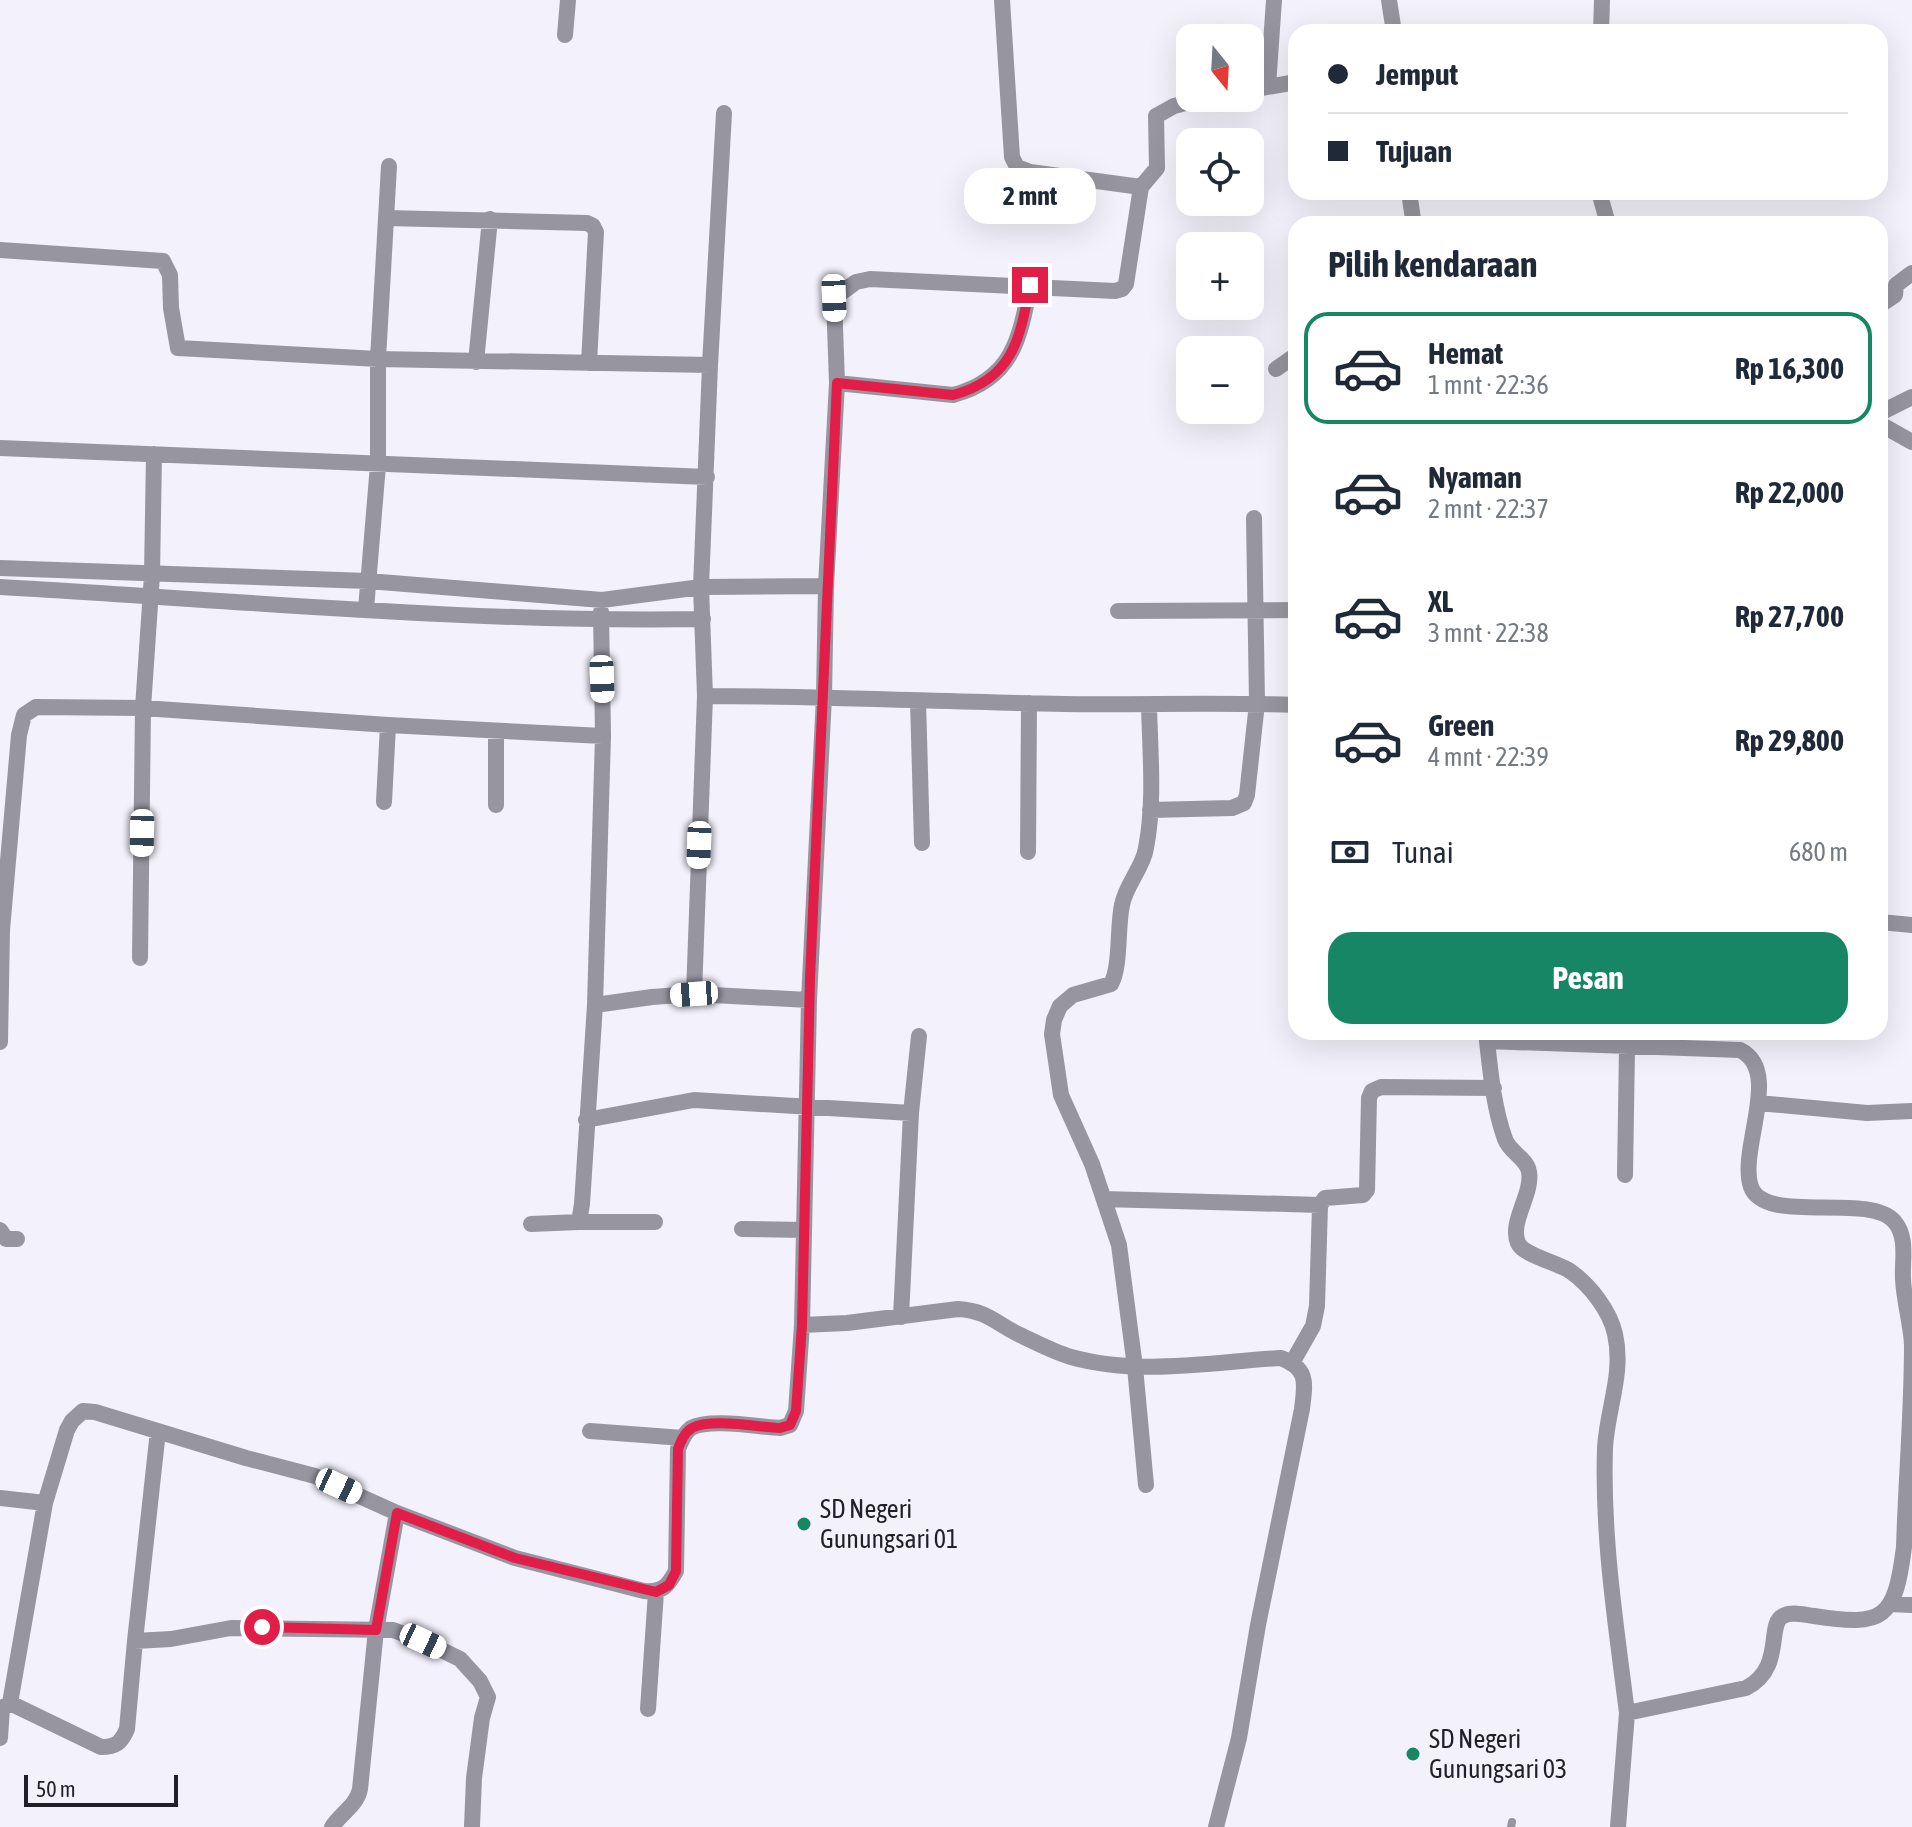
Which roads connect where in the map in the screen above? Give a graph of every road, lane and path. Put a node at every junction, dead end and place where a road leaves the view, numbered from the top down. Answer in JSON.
{"nodes":[{"id":1,"x":568,"y":0,"type":"edge"},
{"id":2,"x":1002,"y":0,"type":"edge"},
{"id":3,"x":1274,"y":0,"type":"edge"},
{"id":4,"x":1389,"y":0,"type":"edge"},
{"id":5,"x":1602,"y":0,"type":"edge"},
{"id":6,"x":1393,"y":24,"type":"edge"},
{"id":7,"x":1601,"y":24,"type":"edge"},
{"id":8,"x":565,"y":35,"type":"dead end"},
{"id":9,"x":1288,"y":83,"type":"edge"},
{"id":10,"x":1268,"y":86,"type":"junction"},
{"id":11,"x":1264,"y":87,"type":"edge"},
{"id":12,"x":1176,"y":106,"type":"edge"},
{"id":13,"x":724,"y":113,"type":"dead end"},
{"id":14,"x":389,"y":166,"type":"dead end"},
{"id":15,"x":1141,"y":187,"type":"junction"},
{"id":16,"x":386,"y":218,"type":"junction"},
{"id":17,"x":490,"y":219,"type":"junction"},
{"id":18,"x":0,"y":250,"type":"edge"},
{"id":19,"x":1912,"y":273,"type":"edge"},
{"id":20,"x":1030,"y":285,"type":"junction"},
{"id":21,"x":1888,"y":300,"type":"edge"},
{"id":22,"x":378,"y":359,"type":"junction"},
{"id":23,"x":1288,"y":361,"type":"edge"},
{"id":24,"x":476,"y":362,"type":"junction"},
{"id":25,"x":589,"y":363,"type":"junction"},
{"id":26,"x":710,"y":365,"type":"junction"},
{"id":27,"x":1276,"y":369,"type":"dead end"},
{"id":28,"x":837,"y":383,"type":"junction"},
{"id":29,"x":1912,"y":397,"type":"edge"},
{"id":30,"x":1888,"y":409,"type":"edge"},
{"id":31,"x":1888,"y":428,"type":"edge"},
{"id":32,"x":1912,"y":442,"type":"edge"},
{"id":33,"x":0,"y":448,"type":"edge"},
{"id":34,"x":154,"y":454,"type":"junction"},
{"id":35,"x":378,"y":465,"type":"junction"},
{"id":36,"x":707,"y":477,"type":"junction"},
{"id":37,"x":1254,"y":518,"type":"dead end"},
{"id":38,"x":0,"y":568,"type":"edge"},
{"id":39,"x":152,"y":575,"type":"junction"},
{"id":40,"x":368,"y":581,"type":"junction"},
{"id":41,"x":826,"y":586,"type":"junction"},
{"id":42,"x":0,"y":587,"type":"edge"},
{"id":43,"x":701,"y":587,"type":"junction"},
{"id":44,"x":151,"y":596,"type":"junction"},
{"id":45,"x":602,"y":600,"type":"junction"},
{"id":46,"x":366,"y":609,"type":"junction"},
{"id":47,"x":1255,"y":609,"type":"junction"},
{"id":48,"x":1288,"y":610,"type":"edge"},
{"id":49,"x":1118,"y":611,"type":"dead end"},
{"id":50,"x":703,"y":619,"type":"junction"},
{"id":51,"x":600,"y":621,"type":"junction"},
{"id":52,"x":705,"y":696,"type":"junction"},
{"id":53,"x":824,"y":696,"type":"junction"},
{"id":54,"x":918,"y":701,"type":"junction"},
{"id":55,"x":1029,"y":703,"type":"junction"},
{"id":56,"x":1257,"y":703,"type":"junction"},
{"id":57,"x":1149,"y":705,"type":"junction"},
{"id":58,"x":1288,"y":705,"type":"edge"},
{"id":59,"x":143,"y":708,"type":"junction"},
{"id":60,"x":388,"y":725,"type":"junction"},
{"id":61,"x":496,"y":731,"type":"junction"},
{"id":62,"x":603,"y":736,"type":"junction"},
{"id":63,"x":384,"y":802,"type":"dead end"},
{"id":64,"x":496,"y":805,"type":"dead end"},
{"id":65,"x":1150,"y":810,"type":"junction"},
{"id":66,"x":922,"y":843,"type":"dead end"},
{"id":67,"x":1028,"y":852,"type":"dead end"},
{"id":68,"x":1888,"y":923,"type":"edge"},
{"id":69,"x":1912,"y":925,"type":"edge"},
{"id":70,"x":140,"y":958,"type":"dead end"},
{"id":71,"x":694,"y":994,"type":"junction"},
{"id":72,"x":809,"y":1000,"type":"junction"},
{"id":73,"x":595,"y":1005,"type":"junction"},
{"id":74,"x":919,"y":1036,"type":"dead end"},
{"id":75,"x":1486,"y":1040,"type":"edge"},
{"id":76,"x":1528,"y":1040,"type":"edge"},
{"id":77,"x":0,"y":1042,"type":"edge"},
{"id":78,"x":1627,"y":1047,"type":"junction"},
{"id":79,"x":1494,"y":1088,"type":"junction"},
{"id":80,"x":1758,"y":1103,"type":"junction"},
{"id":81,"x":806,"y":1106,"type":"junction"},
{"id":82,"x":1912,"y":1111,"type":"edge"},
{"id":83,"x":911,"y":1113,"type":"junction"},
{"id":84,"x":586,"y":1120,"type":"junction"},
{"id":85,"x":1625,"y":1175,"type":"dead end"},
{"id":86,"x":1104,"y":1199,"type":"junction"},
{"id":87,"x":1320,"y":1205,"type":"junction"},
{"id":88,"x":579,"y":1222,"type":"junction"},
{"id":89,"x":655,"y":1222,"type":"dead end"},
{"id":90,"x":531,"y":1224,"type":"dead end"},
{"id":91,"x":742,"y":1229,"type":"dead end"},
{"id":92,"x":0,"y":1230,"type":"edge"},
{"id":93,"x":804,"y":1230,"type":"junction"},
{"id":94,"x":17,"y":1239,"type":"dead end"},
{"id":95,"x":901,"y":1317,"type":"junction"},
{"id":96,"x":802,"y":1325,"type":"junction"},
{"id":97,"x":1292,"y":1363,"type":"junction"},
{"id":98,"x":1135,"y":1367,"type":"junction"},
{"id":99,"x":158,"y":1431,"type":"junction"},
{"id":100,"x":590,"y":1431,"type":"dead end"},
{"id":101,"x":683,"y":1438,"type":"junction"},
{"id":102,"x":1146,"y":1485,"type":"dead end"},
{"id":103,"x":0,"y":1498,"type":"edge"},
{"id":104,"x":45,"y":1503,"type":"junction"},
{"id":105,"x":397,"y":1513,"type":"junction"},
{"id":106,"x":1908,"y":1547,"type":"edge"},
{"id":107,"x":656,"y":1592,"type":"junction"},
{"id":108,"x":1890,"y":1604,"type":"junction"},
{"id":109,"x":1912,"y":1605,"type":"edge"},
{"id":110,"x":376,"y":1630,"type":"junction"},
{"id":111,"x":135,"y":1641,"type":"junction"},
{"id":112,"x":10,"y":1703,"type":"junction"},
{"id":113,"x":648,"y":1709,"type":"dead end"},
{"id":114,"x":1627,"y":1713,"type":"junction"},
{"id":115,"x":0,"y":1738,"type":"edge"},
{"id":116,"x":332,"y":1827,"type":"edge"},
{"id":117,"x":472,"y":1827,"type":"edge"},
{"id":118,"x":1216,"y":1827,"type":"edge"},
{"id":119,"x":1618,"y":1827,"type":"edge"}],
"edges":[{"from":1,"to":8,"type":"street"},
{"from":2,"to":15,"type":"street"},
{"from":3,"to":10,"type":"street"},
{"from":4,"to":6,"type":"street"},
{"from":5,"to":7,"type":"street"},
{"from":9,"to":10,"type":"street"},
{"from":10,"to":11,"type":"street"},
{"from":12,"to":15,"type":"street"},
{"from":13,"to":26,"type":"street"},
{"from":14,"to":16,"type":"street"},
{"from":15,"to":20,"type":"street"},
{"from":16,"to":17,"type":"street"},
{"from":16,"to":22,"type":"street"},
{"from":17,"to":24,"type":"street"},
{"from":17,"to":25,"type":"street"},
{"from":18,"to":22,"type":"street"},
{"from":19,"to":21,"type":"street"},
{"from":20,"to":28,"type":"street"},
{"from":20,"to":28,"type":"street"},
{"from":22,"to":24,"type":"street"},
{"from":22,"to":35,"type":"street"},
{"from":23,"to":27,"type":"street"},
{"from":24,"to":25,"type":"street"},
{"from":25,"to":26,"type":"street"},
{"from":26,"to":36,"type":"street"},
{"from":28,"to":41,"type":"street"},
{"from":29,"to":30,"type":"street"},
{"from":31,"to":32,"type":"street"},
{"from":33,"to":34,"type":"street"},
{"from":34,"to":35,"type":"street"},
{"from":34,"to":39,"type":"street"},
{"from":35,"to":36,"type":"street"},
{"from":35,"to":40,"type":"street"},
{"from":36,"to":43,"type":"street"},
{"from":37,"to":47,"type":"street"},
{"from":38,"to":39,"type":"street"},
{"from":39,"to":40,"type":"street"},
{"from":39,"to":44,"type":"street"},
{"from":40,"to":45,"type":"street"},
{"from":40,"to":46,"type":"street"},
{"from":41,"to":43,"type":"street"},
{"from":41,"to":53,"type":"street"},
{"from":42,"to":44,"type":"street"},
{"from":43,"to":45,"type":"street"},
{"from":43,"to":50,"type":"street"},
{"from":44,"to":46,"type":"street"},
{"from":44,"to":59,"type":"street"},
{"from":45,"to":51,"type":"street"},
{"from":46,"to":51,"type":"street"},
{"from":47,"to":48,"type":"street"},
{"from":47,"to":49,"type":"street"},
{"from":47,"to":56,"type":"street"},
{"from":50,"to":51,"type":"street"},
{"from":50,"to":52,"type":"street"},
{"from":51,"to":62,"type":"street"},
{"from":52,"to":53,"type":"street"},
{"from":52,"to":71,"type":"street"},
{"from":53,"to":54,"type":"street"},
{"from":53,"to":72,"type":"street"},
{"from":54,"to":55,"type":"street"},
{"from":54,"to":66,"type":"street"},
{"from":55,"to":57,"type":"street"},
{"from":55,"to":67,"type":"street"},
{"from":56,"to":57,"type":"street"},
{"from":56,"to":58,"type":"street"},
{"from":56,"to":65,"type":"street"},
{"from":57,"to":65,"type":"street"},
{"from":59,"to":60,"type":"street"},
{"from":59,"to":70,"type":"street"},
{"from":59,"to":77,"type":"street"},
{"from":60,"to":61,"type":"street"},
{"from":60,"to":63,"type":"street"},
{"from":61,"to":62,"type":"street"},
{"from":61,"to":64,"type":"street"},
{"from":62,"to":73,"type":"street"},
{"from":65,"to":86,"type":"street"},
{"from":68,"to":69,"type":"street"},
{"from":71,"to":72,"type":"street"},
{"from":71,"to":73,"type":"street"},
{"from":72,"to":81,"type":"street"},
{"from":73,"to":84,"type":"street"},
{"from":74,"to":83,"type":"street"},
{"from":75,"to":79,"type":"street"},
{"from":76,"to":78,"type":"street"},
{"from":78,"to":80,"type":"street"},
{"from":78,"to":85,"type":"street"},
{"from":79,"to":87,"type":"street"},
{"from":79,"to":114,"type":"street"},
{"from":80,"to":82,"type":"street"},
{"from":80,"to":106,"type":"street"},
{"from":81,"to":83,"type":"street"},
{"from":81,"to":84,"type":"street"},
{"from":81,"to":93,"type":"street"},
{"from":83,"to":95,"type":"street"},
{"from":84,"to":88,"type":"street"},
{"from":86,"to":87,"type":"street"},
{"from":86,"to":98,"type":"street"},
{"from":87,"to":97,"type":"street"},
{"from":88,"to":89,"type":"street"},
{"from":88,"to":90,"type":"street"},
{"from":91,"to":93,"type":"street"},
{"from":92,"to":94,"type":"street"},
{"from":93,"to":96,"type":"street"},
{"from":95,"to":96,"type":"street"},
{"from":95,"to":98,"type":"street"},
{"from":96,"to":101,"type":"street"},
{"from":97,"to":98,"type":"street"},
{"from":97,"to":118,"type":"street"},
{"from":98,"to":102,"type":"street"},
{"from":99,"to":104,"type":"street"},
{"from":99,"to":105,"type":"street"},
{"from":99,"to":111,"type":"street"},
{"from":100,"to":101,"type":"street"},
{"from":101,"to":107,"type":"street"},
{"from":103,"to":104,"type":"street"},
{"from":104,"to":112,"type":"street"},
{"from":105,"to":107,"type":"street"},
{"from":105,"to":110,"type":"street"},
{"from":106,"to":108,"type":"street"},
{"from":107,"to":113,"type":"street"},
{"from":108,"to":109,"type":"street"},
{"from":108,"to":114,"type":"street"},
{"from":110,"to":111,"type":"street"},
{"from":110,"to":116,"type":"street"},
{"from":110,"to":117,"type":"street"},
{"from":111,"to":112,"type":"street"},
{"from":112,"to":115,"type":"street"},
{"from":114,"to":119,"type":"street"}]}
